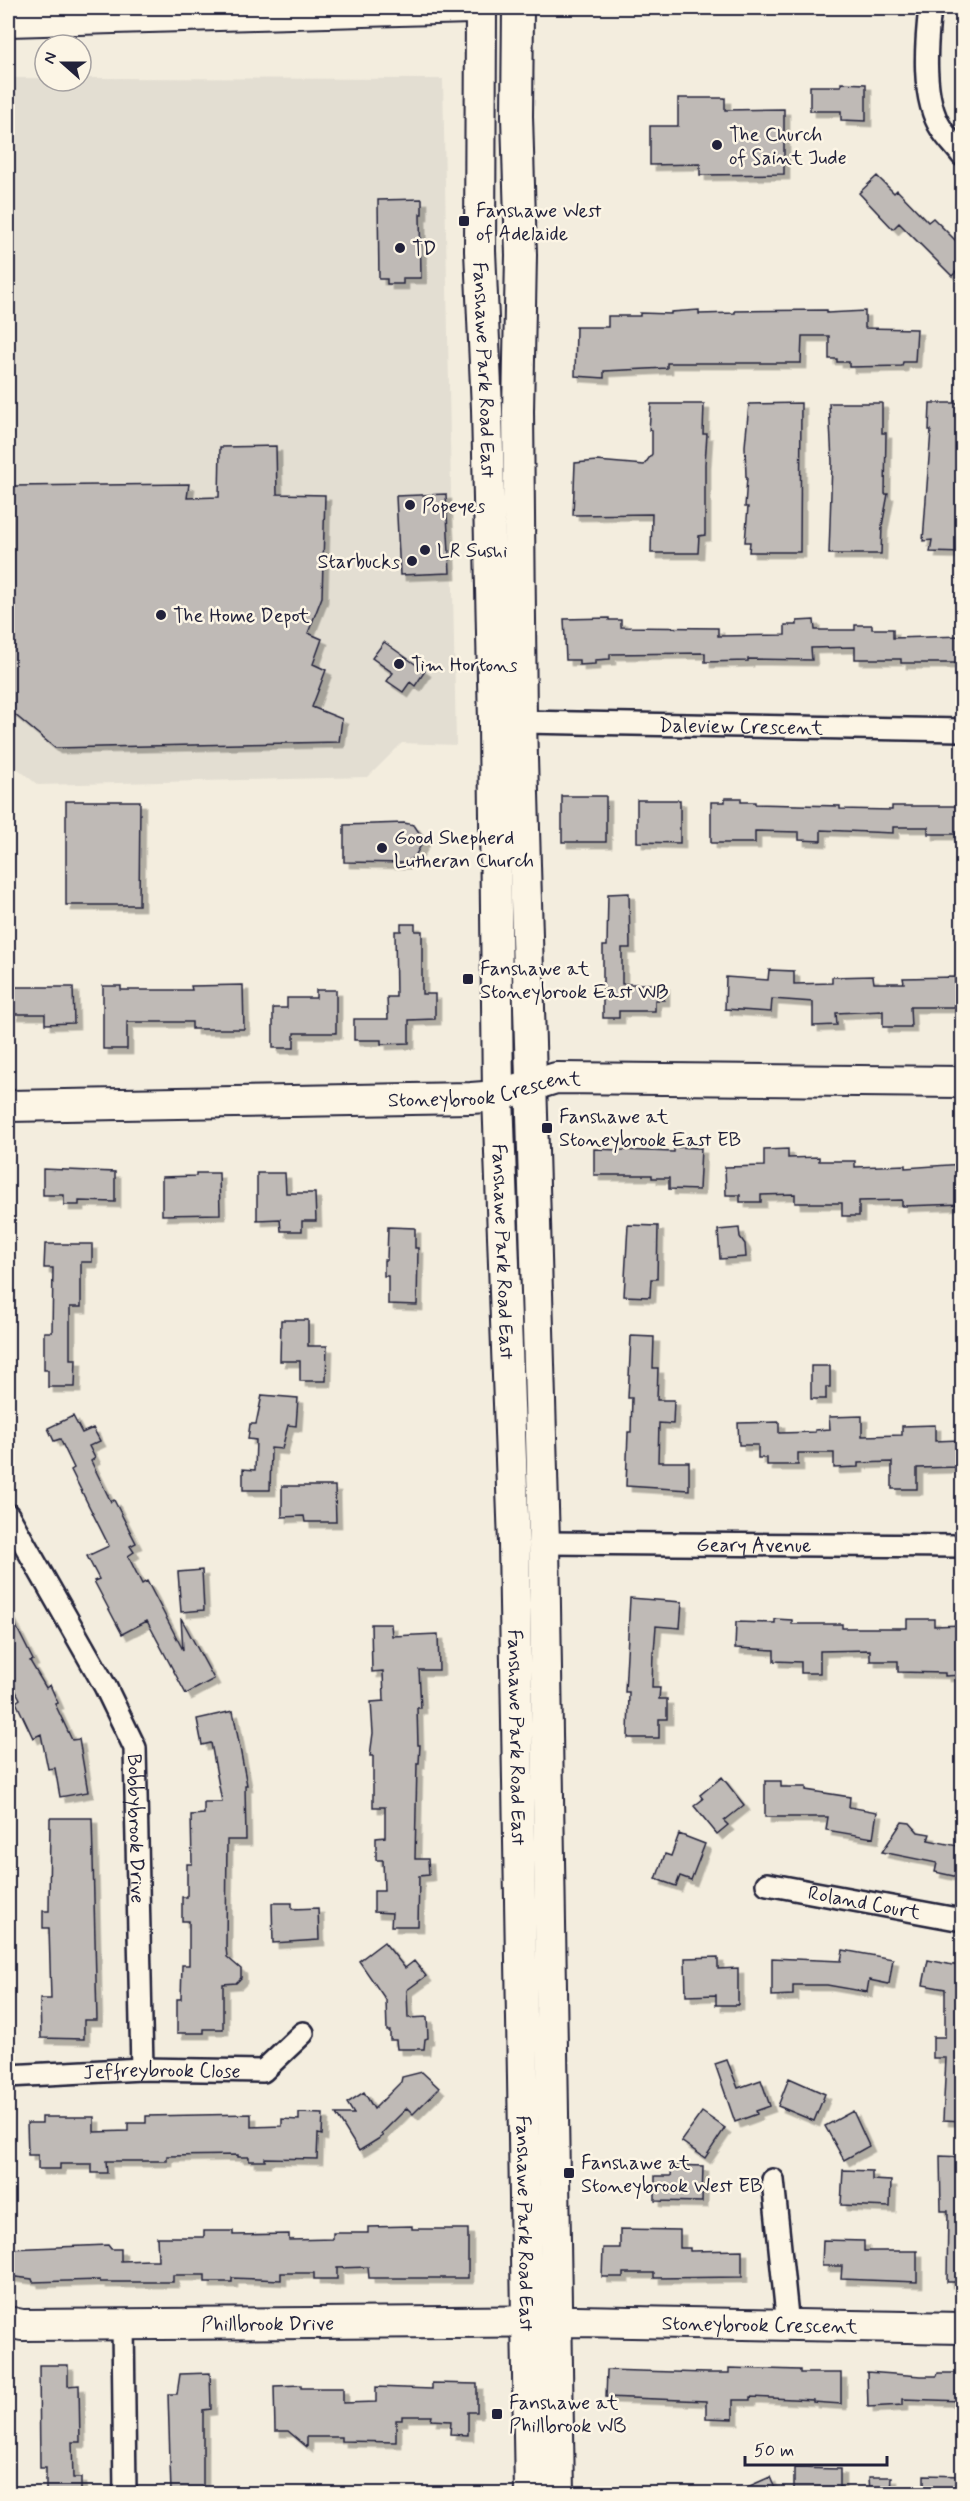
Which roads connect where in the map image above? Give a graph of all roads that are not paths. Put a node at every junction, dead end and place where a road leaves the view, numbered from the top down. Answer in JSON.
{"nodes":[{"id":1,"x":471,"y":8,"type":"edge"},
{"id":2,"x":481,"y":8,"type":"edge"},
{"id":3,"x":518,"y":8,"type":"edge"},
{"id":4,"x":930,"y":8,"type":"edge"},
{"id":5,"x":8,"y":21,"type":"edge"},
{"id":6,"x":963,"y":155,"type":"edge"},
{"id":7,"x":521,"y":722,"type":"junction"},
{"id":8,"x":963,"y":730,"type":"edge"},
{"id":9,"x":963,"y":1082,"type":"edge"},
{"id":10,"x":530,"y":1084,"type":"junction"},
{"id":11,"x":498,"y":1096,"type":"junction"},
{"id":12,"x":8,"y":1106,"type":"edge"},
{"id":13,"x":8,"y":1515,"type":"edge"},
{"id":14,"x":544,"y":1543,"type":"junction"},
{"id":15,"x":963,"y":1546,"type":"edge"},
{"id":16,"x":767,"y":1884,"type":"dead end"},
{"id":17,"x":963,"y":1920,"type":"edge"},
{"id":18,"x":303,"y":2033,"type":"dead end"},
{"id":19,"x":142,"y":2069,"type":"junction"},
{"id":20,"x":8,"y":2076,"type":"edge"},
{"id":21,"x":773,"y":2180,"type":"dead end"},
{"id":22,"x":8,"y":2322,"type":"edge"},
{"id":23,"x":527,"y":2322,"type":"junction"},
{"id":24,"x":557,"y":2322,"type":"junction"},
{"id":25,"x":123,"y":2324,"type":"junction"},
{"id":26,"x":788,"y":2326,"type":"junction"},
{"id":27,"x":963,"y":2328,"type":"edge"},
{"id":28,"x":125,"y":2493,"type":"edge"},
{"id":29,"x":530,"y":2493,"type":"edge"},
{"id":30,"x":559,"y":2493,"type":"edge"}],
"edges":[{"from":1,"to":5,"type":"main road"},
{"from":2,"to":11,"type":"main road","name":"Fanshawe Park Road East"},
{"from":3,"to":7,"type":"main road","name":"Fanshawe Park Road East"},
{"from":4,"to":6,"type":"street"},
{"from":7,"to":8,"type":"street","name":"Daleview Crescent"},
{"from":7,"to":10,"type":"main road","name":"Fanshawe Park Road East"},
{"from":9,"to":10,"type":"main road","name":"Stoneybrook Crescent"},
{"from":10,"to":11,"type":"main road","name":"Stoneybrook Crescent"},
{"from":10,"to":14,"type":"main road","name":"Fanshawe Park Road East"},
{"from":11,"to":12,"type":"main road","name":"Stoneybrook Crescent"},
{"from":11,"to":23,"type":"main road","name":"Fanshawe Park Road East"},
{"from":13,"to":19,"type":"street","name":"Bobbybrook Drive"},
{"from":14,"to":15,"type":"street","name":"Geary Avenue"},
{"from":14,"to":24,"type":"main road","name":"Fanshawe Park Road East"},
{"from":16,"to":17,"type":"street","name":"Roland Court"},
{"from":18,"to":19,"type":"street","name":"Jeffreybrook Close"},
{"from":19,"to":20,"type":"street","name":"Jeffreybrook Close"},
{"from":21,"to":26,"type":"street"},
{"from":22,"to":25,"type":"main road","name":"Phillbrook Drive"},
{"from":23,"to":24,"type":"main road","name":"Stoneybrook Crescent"},
{"from":23,"to":25,"type":"main road","name":"Phillbrook Drive"},
{"from":23,"to":29,"type":"main road","name":"Fanshawe Park Road East"},
{"from":24,"to":26,"type":"main road","name":"Stoneybrook Crescent"},
{"from":24,"to":30,"type":"main road","name":"Fanshawe Park Road East"},
{"from":25,"to":28,"type":"street"},
{"from":26,"to":27,"type":"main road","name":"Stoneybrook Crescent"}]}
